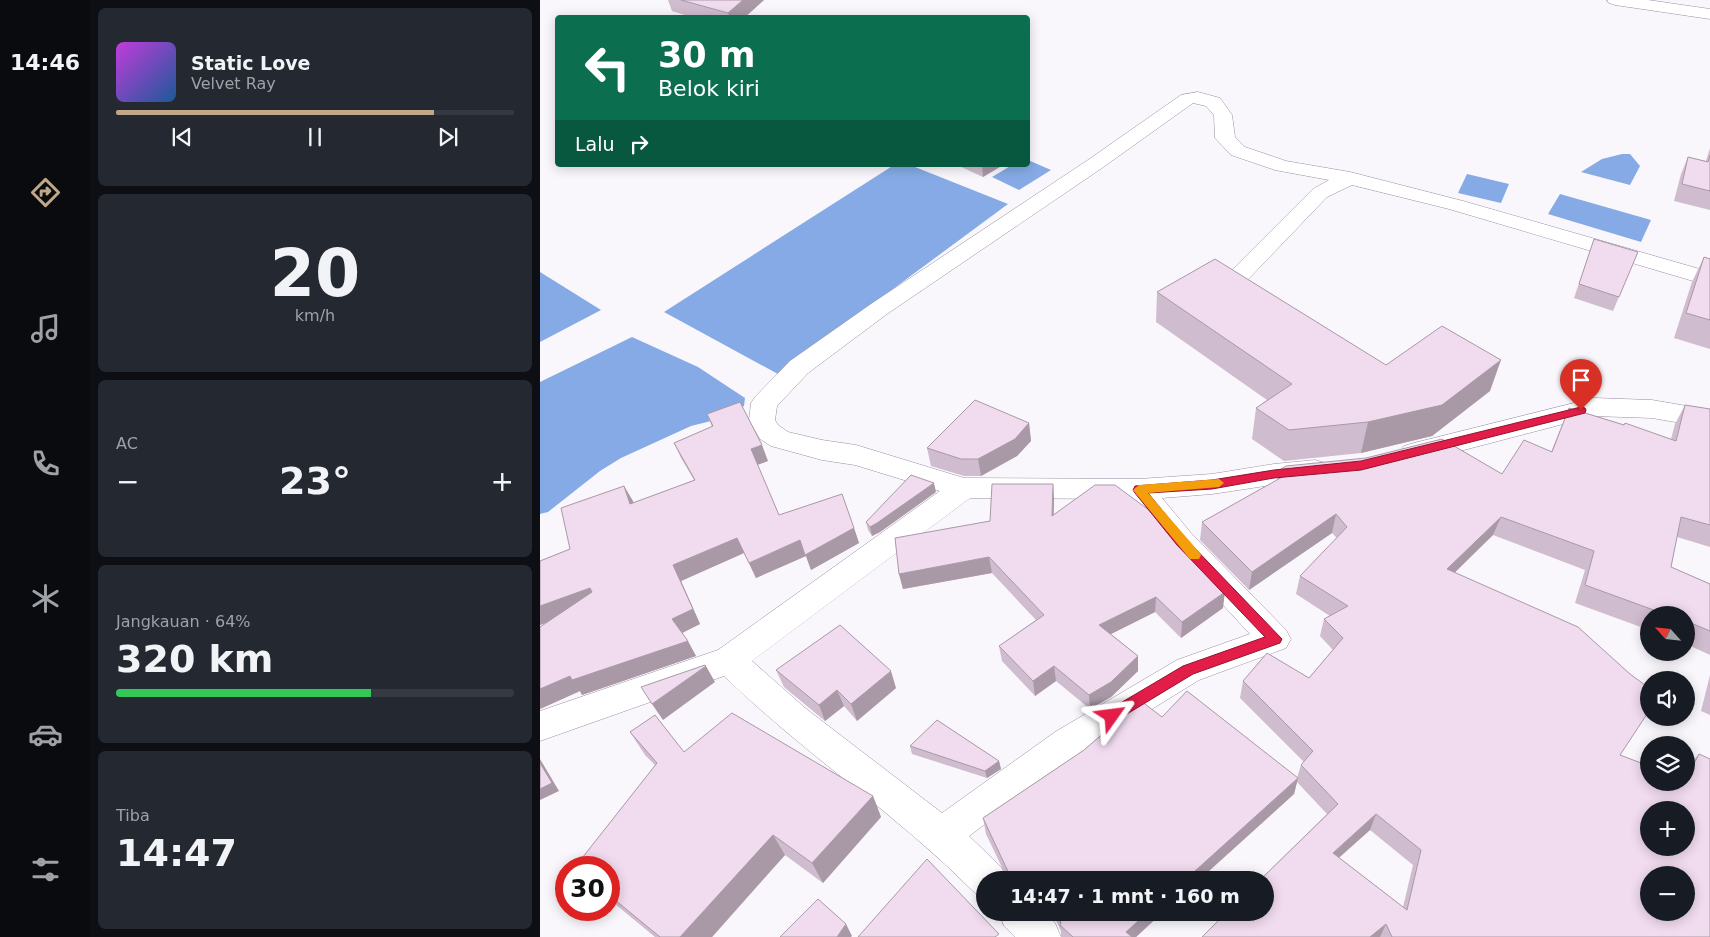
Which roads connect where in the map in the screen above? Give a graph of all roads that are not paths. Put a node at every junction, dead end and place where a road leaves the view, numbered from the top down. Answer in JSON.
{"nodes":[{"id":1,"x":1614,"y":0,"type":"edge"},
{"id":2,"x":1695,"y":0,"type":"edge"},
{"id":3,"x":1710,"y":2,"type":"edge"},
{"id":4,"x":1710,"y":14,"type":"edge"},
{"id":5,"x":1350,"y":178,"type":"junction"},
{"id":6,"x":1710,"y":278,"type":"edge"},
{"id":7,"x":1228,"y":287,"type":"edge"},
{"id":8,"x":1710,"y":419,"type":"edge"},
{"id":9,"x":1388,"y":459,"type":"edge"},
{"id":10,"x":1333,"y":468,"type":"edge"},
{"id":11,"x":964,"y":488,"type":"junction"},
{"id":12,"x":1139,"y":490,"type":"junction"},
{"id":13,"x":728,"y":660,"type":"junction"},
{"id":14,"x":540,"y":726,"type":"edge"},
{"id":15,"x":941,"y":835,"type":"junction"},
{"id":16,"x":979,"y":871,"type":"edge"},
{"id":17,"x":1027,"y":921,"type":"edge"},
{"id":18,"x":1042,"y":937,"type":"edge"}],
"edges":[{"from":1,"to":4,"type":"street"},
{"from":2,"to":3,"type":"street"},
{"from":5,"to":6,"type":"street"},
{"from":5,"to":7,"type":"street"},
{"from":5,"to":11,"type":"street"},
{"from":8,"to":9,"type":"street"},
{"from":10,"to":12,"type":"street"},
{"from":11,"to":12,"type":"street"},
{"from":11,"to":13,"type":"street"},
{"from":12,"to":15,"type":"street"},
{"from":13,"to":14,"type":"street"},
{"from":13,"to":15,"type":"street"},
{"from":15,"to":16,"type":"street"},
{"from":17,"to":18,"type":"street"}]}
